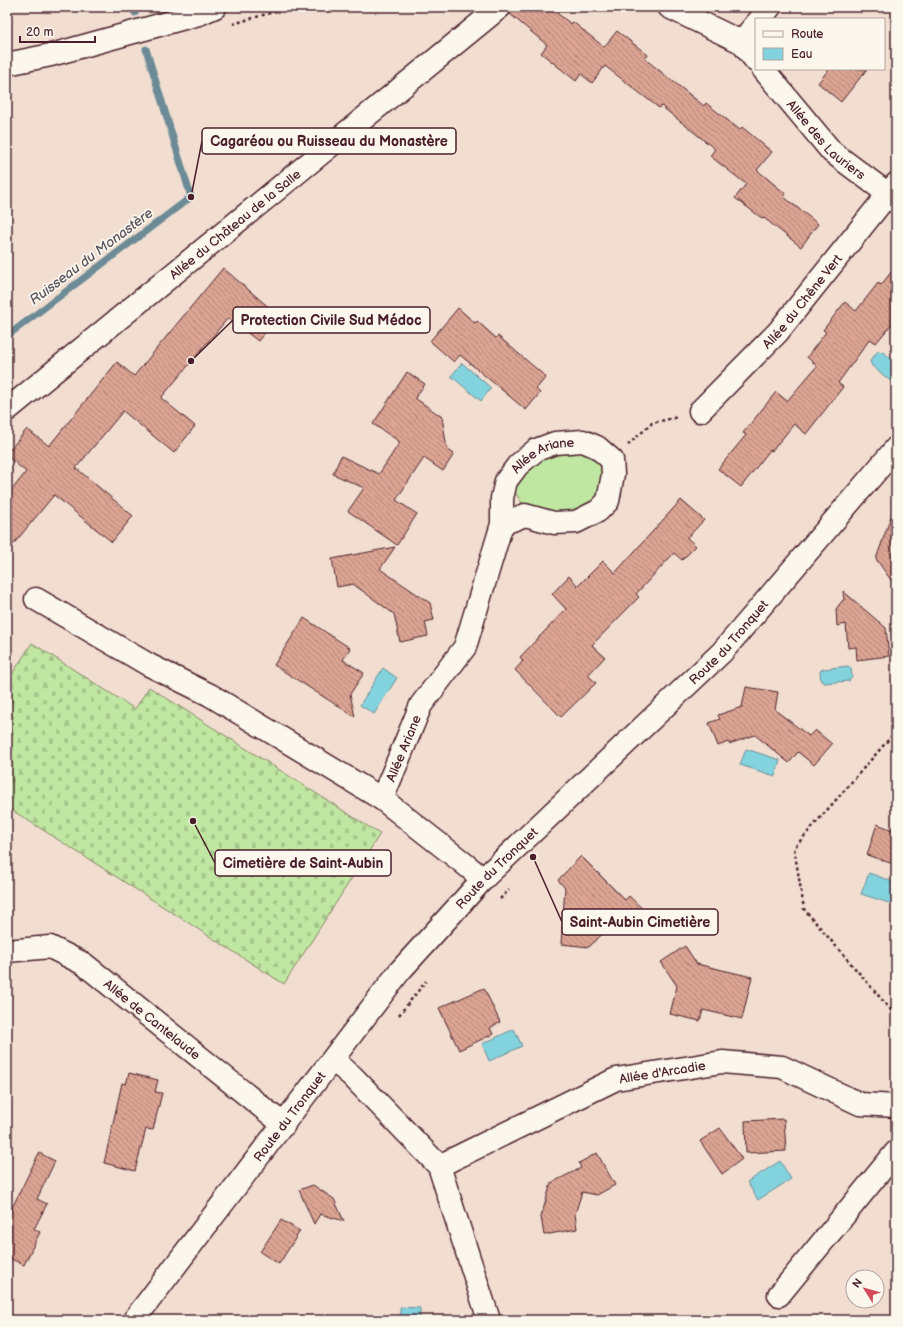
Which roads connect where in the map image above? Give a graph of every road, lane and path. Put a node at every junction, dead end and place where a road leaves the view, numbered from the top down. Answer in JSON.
{"nodes":[{"id":1,"x":216,"y":7,"type":"edge"},
{"id":2,"x":500,"y":7,"type":"edge"},
{"id":3,"x":669,"y":7,"type":"edge"},
{"id":4,"x":770,"y":7,"type":"edge"},
{"id":5,"x":761,"y":18,"type":"edge"},
{"id":6,"x":755,"y":25,"type":"edge"},
{"id":7,"x":741,"y":42,"type":"junction"},
{"id":8,"x":755,"y":59,"type":"edge"},
{"id":9,"x":7,"y":64,"type":"edge"},
{"id":10,"x":764,"y":70,"type":"edge"},
{"id":11,"x":893,"y":194,"type":"edge"},
{"id":12,"x":7,"y":410,"type":"edge"},
{"id":13,"x":700,"y":411,"type":"joint"},
{"id":14,"x":896,"y":448,"type":"edge"},
{"id":15,"x":612,"y":460,"type":"junction"},
{"id":16,"x":502,"y":524,"type":"junction"},
{"id":17,"x":36,"y":600,"type":"dead end"},
{"id":18,"x":896,"y":731,"type":"edge"},
{"id":19,"x":382,"y":799,"type":"junction"},
{"id":20,"x":483,"y":879,"type":"junction"},
{"id":21,"x":512,"y":887,"type":"dead end"},
{"id":22,"x":496,"y":902,"type":"dead end"},
{"id":23,"x":7,"y":951,"type":"edge"},
{"id":24,"x":427,"y":980,"type":"dead end"},
{"id":25,"x":896,"y":1016,"type":"edge"},
{"id":26,"x":397,"y":1017,"type":"dead end"},
{"id":27,"x":333,"y":1060,"type":"junction"},
{"id":28,"x":896,"y":1106,"type":"edge"},
{"id":29,"x":284,"y":1125,"type":"junction"},
{"id":30,"x":896,"y":1152,"type":"edge"},
{"id":31,"x":439,"y":1166,"type":"junction"},
{"id":32,"x":778,"y":1296,"type":"dead end"},
{"id":33,"x":134,"y":1320,"type":"edge"},
{"id":34,"x":489,"y":1320,"type":"edge"}],
"edges":[{"from":1,"to":9,"type":"street"},
{"from":2,"to":12,"type":"street","name":"Allée du Château de la Salle"},
{"from":3,"to":7,"type":"street"},
{"from":4,"to":5,"type":"street"},
{"from":6,"to":7,"type":"street"},
{"from":7,"to":8,"type":"street"},
{"from":10,"to":11,"type":"street","name":"Allée des Lauriers"},
{"from":11,"to":13,"type":"street","name":"Allée du Chêne Vert"},
{"from":13,"to":15,"type":"path"},
{"from":14,"to":20,"type":"street","name":"Route du Tronquet"},
{"from":15,"to":16,"type":"street"},
{"from":15,"to":16,"type":"street","name":"Allée Ariane"},
{"from":16,"to":19,"type":"street","name":"Allée Ariane"},
{"from":17,"to":19,"type":"street"},
{"from":18,"to":25,"type":"path"},
{"from":19,"to":20,"type":"street"},
{"from":20,"to":27,"type":"street","name":"Route du Tronquet"},
{"from":21,"to":22,"type":"path"},
{"from":23,"to":29,"type":"street","name":"Allée de Cantelaude"},
{"from":24,"to":26,"type":"path"},
{"from":27,"to":29,"type":"street","name":"Route du Tronquet"},
{"from":27,"to":31,"type":"street"},
{"from":28,"to":31,"type":"street","name":"Allée d'Arcadie"},
{"from":29,"to":33,"type":"street","name":"Route du Tronquet"},
{"from":30,"to":32,"type":"street"},
{"from":31,"to":34,"type":"street"}]}
